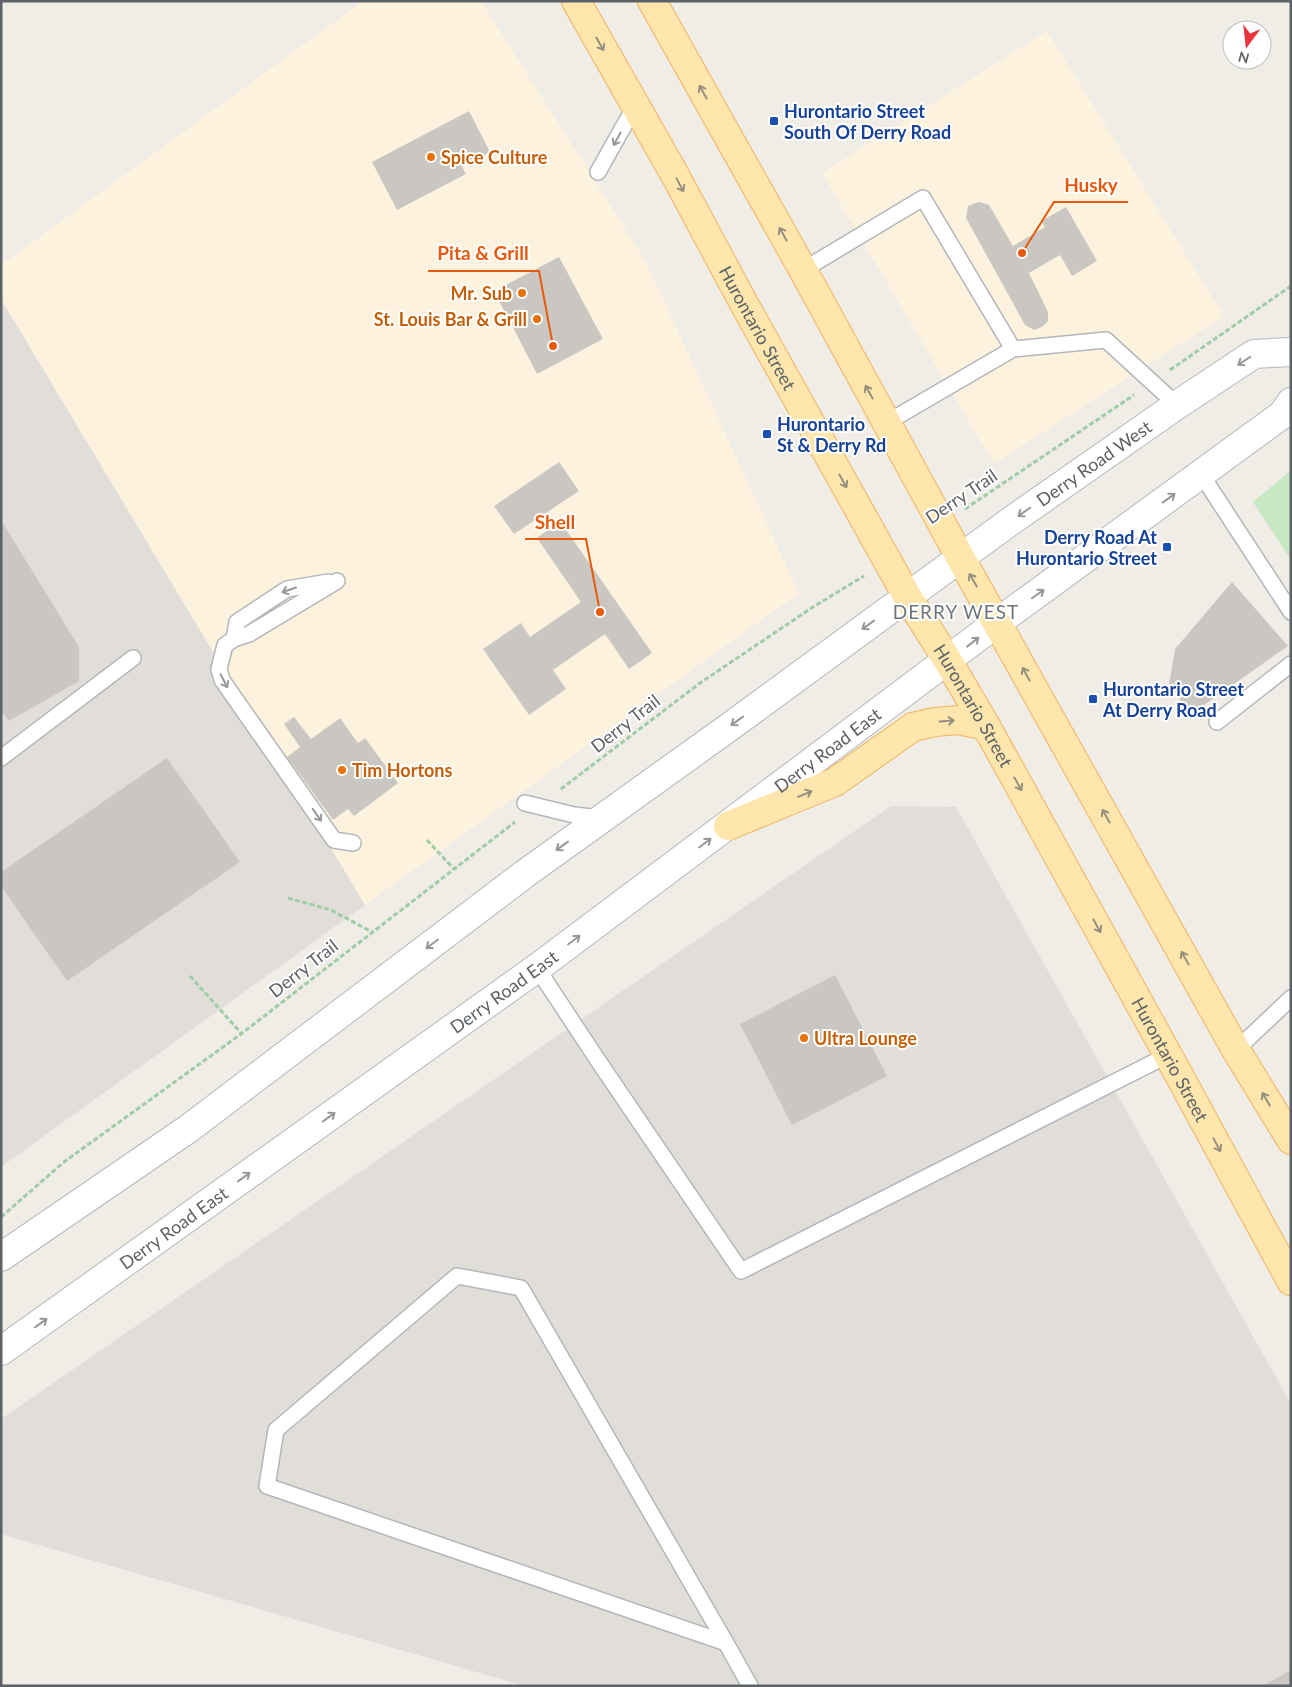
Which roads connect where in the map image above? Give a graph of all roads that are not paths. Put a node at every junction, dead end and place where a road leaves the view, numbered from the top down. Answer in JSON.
{"nodes":[{"id":1,"x":576,"y":1,"type":"edge"},
{"id":2,"x":652,"y":1,"type":"edge"},
{"id":3,"x":635,"y":106,"type":"junction"},
{"id":4,"x":598,"y":172,"type":"dead end"},
{"id":5,"x":803,"y":270,"type":"junction"},
{"id":6,"x":1013,"y":349,"type":"junction"},
{"id":7,"x":1291,"y":352,"type":"edge"},
{"id":8,"x":1291,"y":402,"type":"edge"},
{"id":9,"x":1177,"y":405,"type":"junction"},
{"id":10,"x":886,"y":423,"type":"junction"},
{"id":11,"x":1201,"y":474,"type":"junction"},
{"id":12,"x":960,"y":557,"type":"junction"},
{"id":13,"x":337,"y":581,"type":"dead end"},
{"id":14,"x":907,"y":596,"type":"junction"},
{"id":15,"x":1291,"y":612,"type":"edge"},
{"id":16,"x":998,"y":622,"type":"junction"},
{"id":17,"x":133,"y":658,"type":"dead end"},
{"id":18,"x":948,"y":661,"type":"junction"},
{"id":19,"x":1291,"y":664,"type":"edge"},
{"id":20,"x":1217,"y":722,"type":"dead end"},
{"id":21,"x":986,"y":726,"type":"junction"},
{"id":22,"x":1,"y":758,"type":"edge"},
{"id":23,"x":531,"y":804,"type":"road end"},
{"id":24,"x":602,"y":818,"type":"junction"},
{"id":25,"x":728,"y":826,"type":"junction"},
{"id":26,"x":353,"y":843,"type":"dead end"},
{"id":27,"x":537,"y":968,"type":"junction"},
{"id":28,"x":1291,"y":998,"type":"edge"},
{"id":29,"x":1236,"y":1050,"type":"junction"},
{"id":30,"x":1168,"y":1055,"type":"junction"},
{"id":31,"x":1291,"y":1140,"type":"edge"},
{"id":32,"x":1,"y":1257,"type":"edge"},
{"id":33,"x":1291,"y":1281,"type":"edge"},
{"id":34,"x":1,"y":1351,"type":"edge"},
{"id":35,"x":726,"y":1643,"type":"junction"},
{"id":36,"x":750,"y":1686,"type":"edge"}],
"edges":[{"from":1,"to":3,"type":"main road","name":"Hurontario Street","one_way":true},
{"from":5,"to":2,"type":"main road","one_way":true},
{"from":3,"to":4,"type":"lane","one_way":true},
{"from":3,"to":14,"type":"main road","name":"Hurontario Street","one_way":true},
{"from":5,"to":6,"type":"lane"},
{"from":10,"to":5,"type":"main road","one_way":true},
{"from":6,"to":9,"type":"lane"},
{"from":6,"to":10,"type":"lane"},
{"from":7,"to":9,"type":"main road","name":"Derry Road West","one_way":true},
{"from":8,"to":11,"type":"main road"},
{"from":9,"to":12,"type":"main road","name":"Derry Road West","one_way":true},
{"from":10,"to":12,"type":"main road"},
{"from":11,"to":15,"type":"lane"},
{"from":16,"to":11,"type":"main road","one_way":true},
{"from":12,"to":14,"type":"main road","name":"Derry Road West"},
{"from":16,"to":12,"type":"main road","one_way":true},
{"from":13,"to":26,"type":"lane","one_way":true},
{"from":14,"to":18,"type":"main road","name":"Hurontario Street"},
{"from":14,"to":24,"type":"main road","one_way":true},
{"from":18,"to":16,"type":"main road","name":"Derry Road East","one_way":true},
{"from":29,"to":16,"type":"main road","one_way":true},
{"from":17,"to":22,"type":"lane"},
{"from":18,"to":21,"type":"main road","name":"Hurontario Street"},
{"from":18,"to":25,"type":"main road","name":"Derry Road East"},
{"from":19,"to":20,"type":"lane"},
{"from":25,"to":21,"type":"main road","one_way":true},
{"from":21,"to":30,"type":"main road","name":"Hurontario Street","one_way":true},
{"from":23,"to":24,"type":"lane"},
{"from":24,"to":32,"type":"main road","one_way":true},
{"from":27,"to":25,"type":"main road","name":"Derry Road East","one_way":true},
{"from":27,"to":30,"type":"lane"},
{"from":34,"to":27,"type":"main road","name":"Derry Road East","one_way":true},
{"from":28,"to":29,"type":"lane"},
{"from":31,"to":29,"type":"main road","one_way":true},
{"from":30,"to":33,"type":"main road","name":"Hurontario Street","one_way":true},
{"from":35,"to":35,"type":"lane"},
{"from":35,"to":36,"type":"lane"}]}
